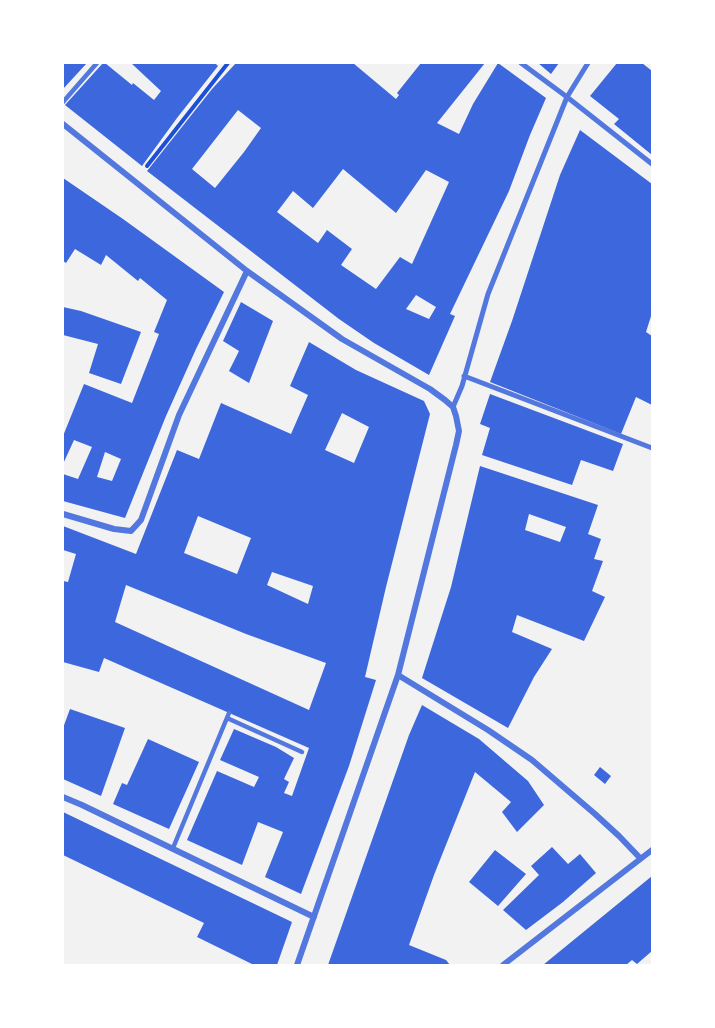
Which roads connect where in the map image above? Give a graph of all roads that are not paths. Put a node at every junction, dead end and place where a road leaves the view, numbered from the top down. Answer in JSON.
{"nodes":[{"id":1,"x":97,"y":63,"type":"edge"},
{"id":2,"x":521,"y":63,"type":"edge"},
{"id":3,"x":588,"y":63,"type":"edge"},
{"id":4,"x":567,"y":97,"type":"junction"},
{"id":5,"x":63,"y":102,"type":"edge"},
{"id":6,"x":63,"y":124,"type":"edge"},
{"id":7,"x":652,"y":164,"type":"edge"},
{"id":8,"x":247,"y":271,"type":"junction"},
{"id":9,"x":464,"y":376,"type":"junction"},
{"id":10,"x":453,"y":407,"type":"junction"},
{"id":11,"x":652,"y":448,"type":"edge"},
{"id":12,"x":63,"y":514,"type":"edge"},
{"id":13,"x":398,"y":675,"type":"junction"},
{"id":14,"x":302,"y":753,"type":"dead end"},
{"id":15,"x":63,"y":797,"type":"edge"},
{"id":16,"x":173,"y":848,"type":"junction"},
{"id":17,"x":652,"y":850,"type":"edge"},
{"id":18,"x":640,"y":858,"type":"junction"},
{"id":19,"x":314,"y":917,"type":"junction"},
{"id":20,"x":297,"y":965,"type":"edge"},
{"id":21,"x":503,"y":965,"type":"edge"}],
"edges":[{"from":1,"to":5,"type":"lane"},
{"from":2,"to":4,"type":"street"},
{"from":3,"to":4,"type":"street"},
{"from":4,"to":7,"type":"street"},
{"from":4,"to":9,"type":"street"},
{"from":6,"to":8,"type":"street"},
{"from":8,"to":10,"type":"street"},
{"from":8,"to":12,"type":"street"},
{"from":9,"to":10,"type":"street"},
{"from":9,"to":11,"type":"street"},
{"from":10,"to":13,"type":"street"},
{"from":13,"to":18,"type":"street"},
{"from":13,"to":19,"type":"street"},
{"from":14,"to":16,"type":"lane"},
{"from":15,"to":16,"type":"street"},
{"from":16,"to":19,"type":"street"},
{"from":17,"to":18,"type":"street"},
{"from":18,"to":21,"type":"street"},
{"from":19,"to":20,"type":"street"}]}
